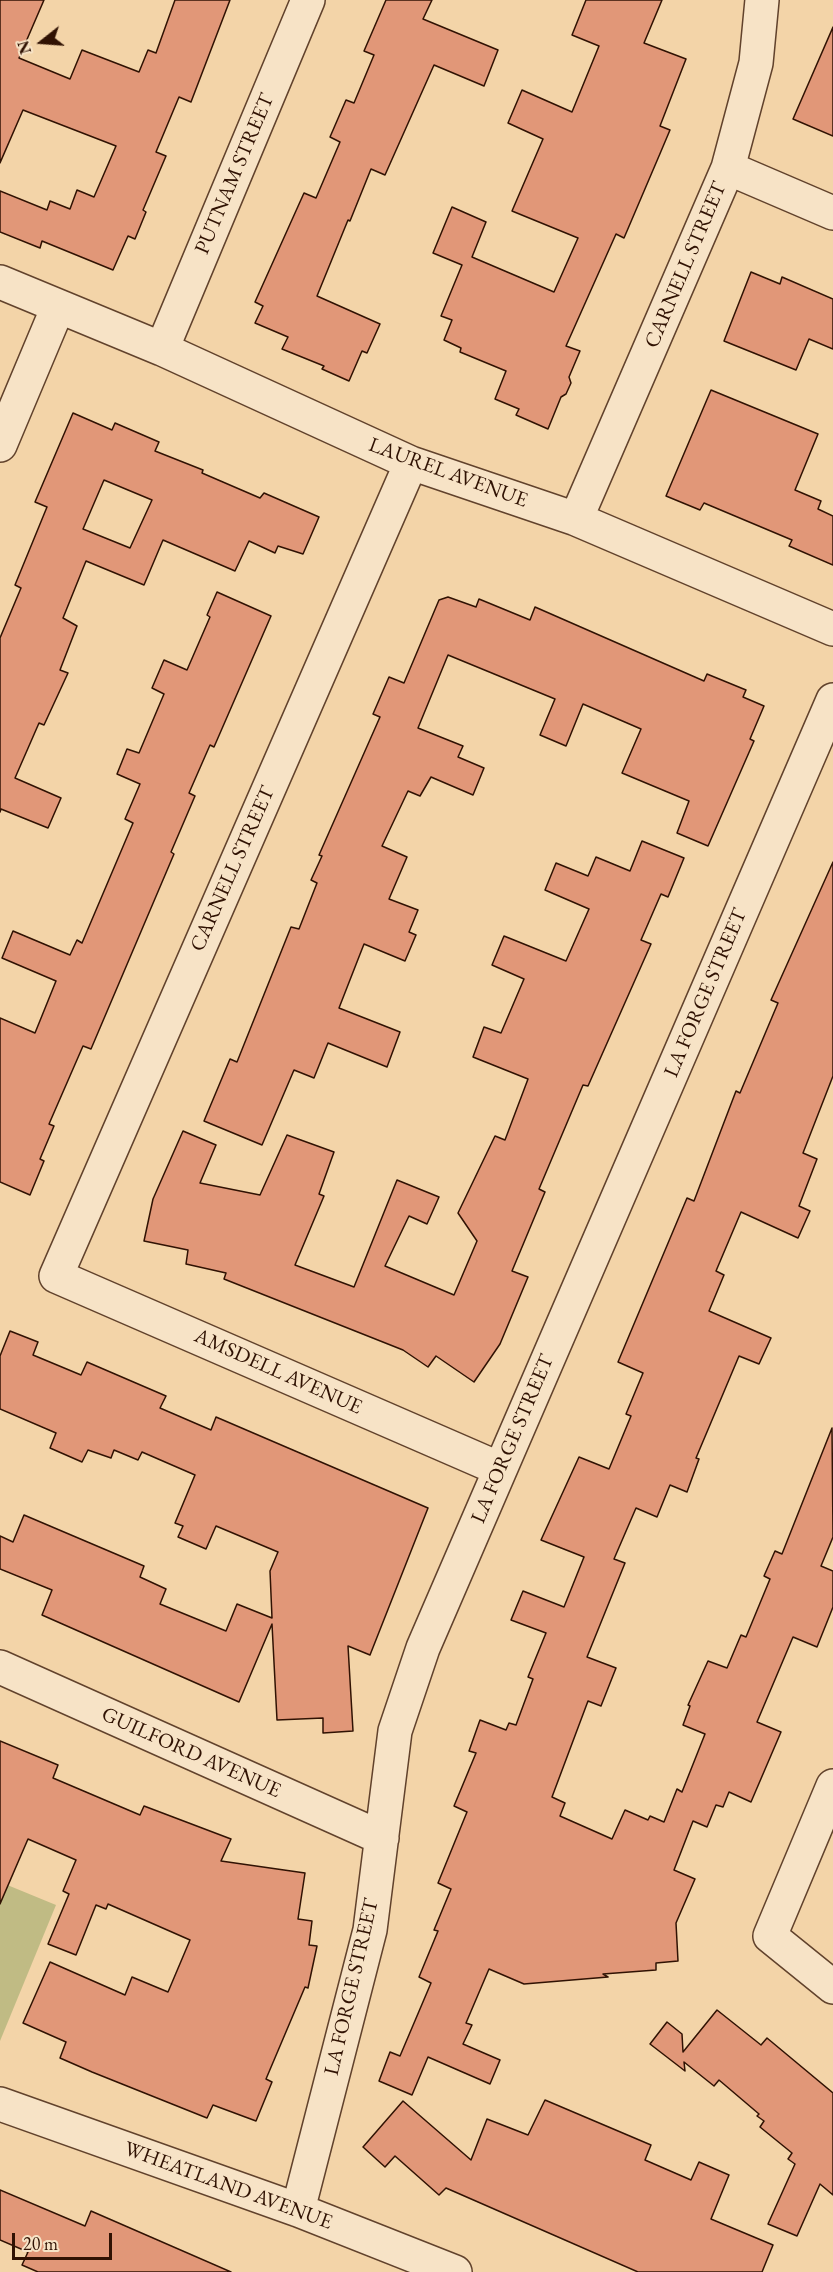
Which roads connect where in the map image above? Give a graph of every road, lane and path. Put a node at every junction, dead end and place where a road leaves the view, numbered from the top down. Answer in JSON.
{"nodes":[{"id":1,"x":308,"y":0,"type":"edge"},
{"id":2,"x":762,"y":0,"type":"edge"},
{"id":3,"x":728,"y":168,"type":"junction"},
{"id":4,"x":833,"y":213,"type":"edge"},
{"id":5,"x":0,"y":282,"type":"edge"},
{"id":6,"x":58,"y":306,"type":"junction"},
{"id":7,"x":162,"y":349,"type":"junction"},
{"id":8,"x":0,"y":445,"type":"edge"},
{"id":9,"x":411,"y":463,"type":"junction"},
{"id":10,"x":576,"y":519,"type":"junction"},
{"id":11,"x":833,"y":629,"type":"edge"},
{"id":12,"x":833,"y":700,"type":"edge"},
{"id":13,"x":56,"y":1276,"type":"joint"},
{"id":14,"x":500,"y":1469,"type":"junction"},
{"id":15,"x":0,"y":1667,"type":"edge"},
{"id":16,"x":833,"y":1786,"type":"edge"},
{"id":17,"x":382,"y":1838,"type":"junction"},
{"id":18,"x":833,"y":1987,"type":"edge"},
{"id":19,"x":0,"y":2104,"type":"edge"},
{"id":20,"x":298,"y":2210,"type":"junction"},
{"id":21,"x":455,"y":2272,"type":"edge"}],
"edges":[{"from":1,"to":7,"type":"street","name":"PUTNAM STREET"},
{"from":2,"to":3,"type":"street","name":"CARNELL STREET"},
{"from":3,"to":4,"type":"street"},
{"from":3,"to":10,"type":"street","name":"CARNELL STREET"},
{"from":5,"to":6,"type":"street","name":"LAUREL AVENUE"},
{"from":6,"to":7,"type":"street","name":"LAUREL AVENUE"},
{"from":6,"to":8,"type":"street"},
{"from":7,"to":9,"type":"street","name":"LAUREL AVENUE"},
{"from":9,"to":10,"type":"street","name":"LAUREL AVENUE"},
{"from":9,"to":13,"type":"street","name":"CARNELL STREET"},
{"from":10,"to":11,"type":"street","name":"LAUREL AVENUE"},
{"from":12,"to":14,"type":"street","name":"LA FORGE STREET"},
{"from":13,"to":14,"type":"street","name":"AMSDELL AVENUE"},
{"from":14,"to":17,"type":"street","name":"LA FORGE STREET"},
{"from":15,"to":17,"type":"street","name":"GUILFORD AVENUE"},
{"from":16,"to":18,"type":"street"},
{"from":17,"to":20,"type":"street","name":"LA FORGE STREET"},
{"from":19,"to":20,"type":"street","name":"WHEATLAND AVENUE"},
{"from":20,"to":21,"type":"street","name":"WHEATLAND AVENUE"}]}
